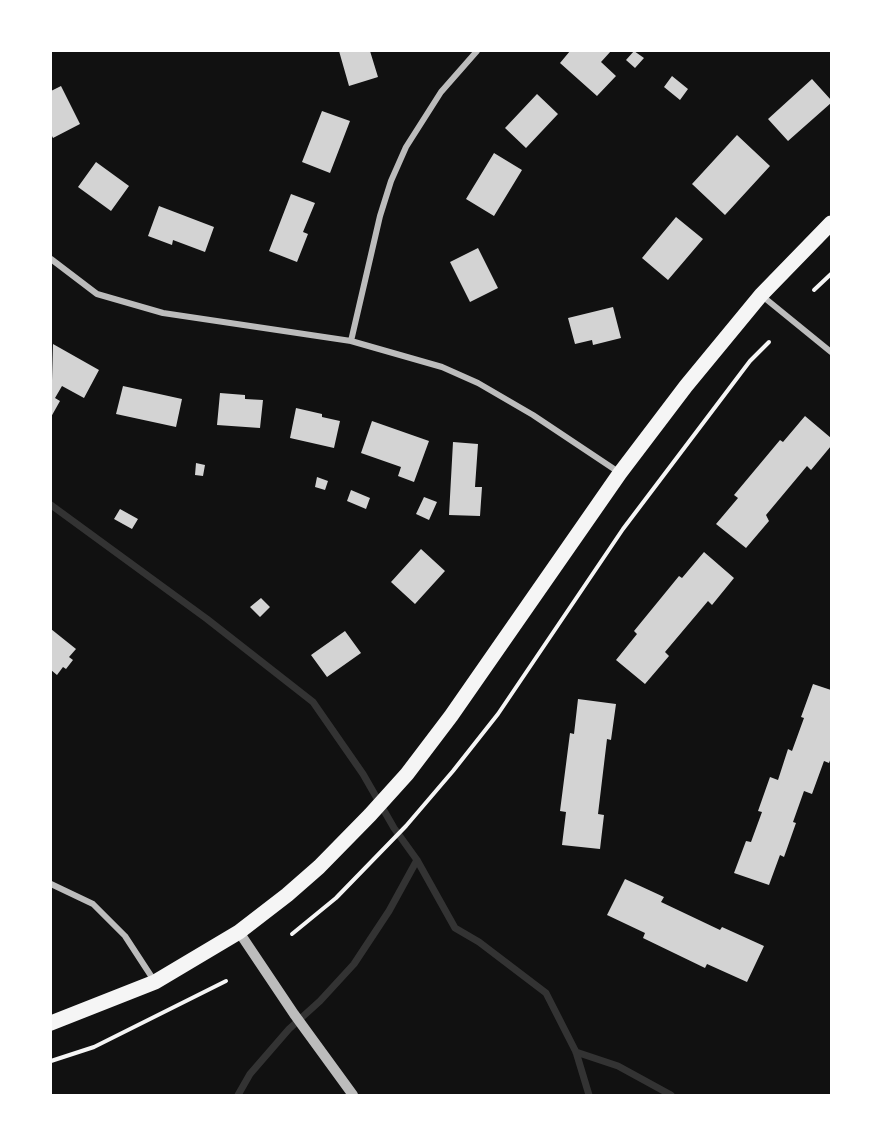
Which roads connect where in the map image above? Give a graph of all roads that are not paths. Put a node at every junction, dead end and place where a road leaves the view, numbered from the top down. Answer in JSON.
{"nodes":[{"id":1,"x":477,"y":51,"type":"edge"},
{"id":2,"x":831,"y":223,"type":"edge"},
{"id":3,"x":51,"y":259,"type":"edge"},
{"id":4,"x":761,"y":295,"type":"junction"},
{"id":5,"x":351,"y":341,"type":"junction"},
{"id":6,"x":831,"y":352,"type":"edge"},
{"id":7,"x":620,"y":473,"type":"junction"},
{"id":8,"x":51,"y":884,"type":"edge"},
{"id":9,"x":239,"y":932,"type":"junction"},
{"id":10,"x":155,"y":982,"type":"junction"},
{"id":11,"x":51,"y":1023,"type":"edge"},
{"id":12,"x":353,"y":1095,"type":"edge"}],
"edges":[{"from":1,"to":5,"type":"street"},
{"from":2,"to":4,"type":"main road"},
{"from":3,"to":5,"type":"street"},
{"from":4,"to":6,"type":"street"},
{"from":4,"to":7,"type":"main road"},
{"from":5,"to":7,"type":"street"},
{"from":7,"to":9,"type":"main road"},
{"from":8,"to":10,"type":"street"},
{"from":9,"to":10,"type":"main road"},
{"from":9,"to":12,"type":"street"},
{"from":10,"to":11,"type":"main road"}]}
